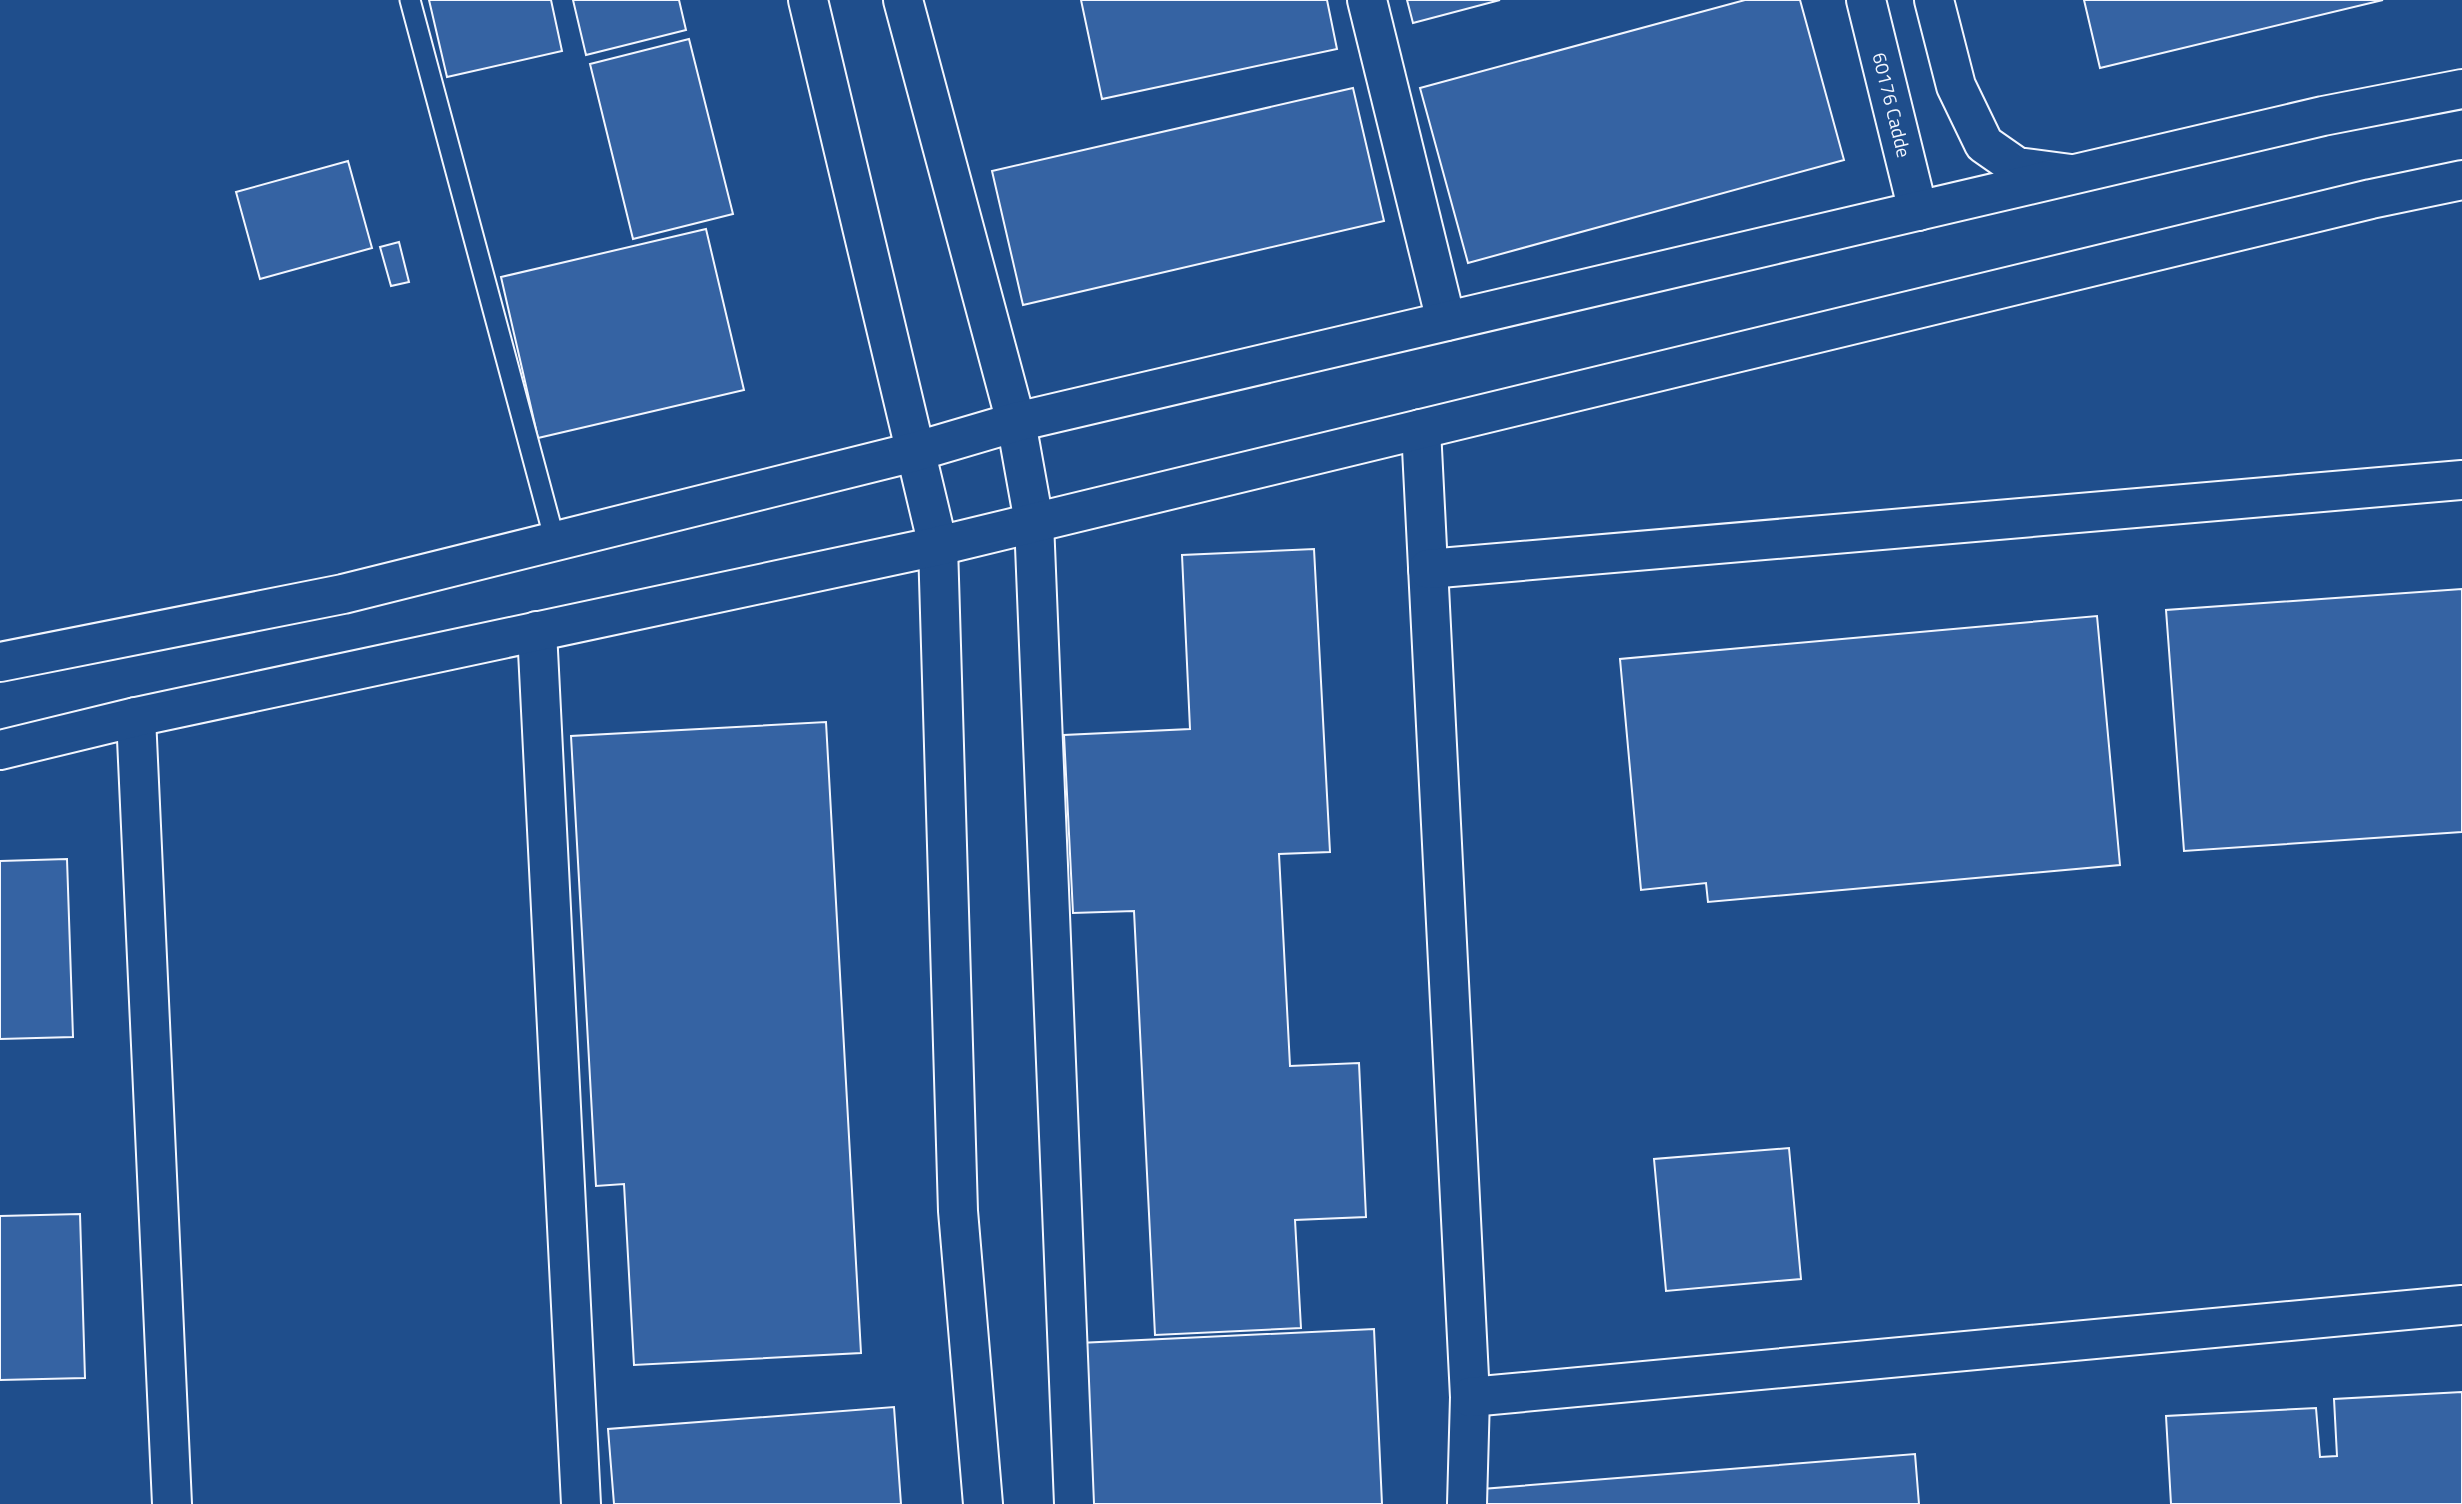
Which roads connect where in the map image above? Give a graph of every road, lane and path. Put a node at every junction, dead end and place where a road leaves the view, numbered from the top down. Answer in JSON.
{"nodes":[{"id":1,"x":410,"y":0,"type":"edge"},
{"id":2,"x":808,"y":0,"type":"edge"},
{"id":3,"x":903,"y":0,"type":"edge"},
{"id":4,"x":1367,"y":0,"type":"edge"},
{"id":5,"x":1866,"y":0,"type":"edge"},
{"id":6,"x":1934,"y":0,"type":"edge"},
{"id":7,"x":2462,"y":89,"type":"edge"},
{"id":8,"x":2076,"y":175,"type":"junction"},
{"id":9,"x":2462,"y":180,"type":"edge"},
{"id":10,"x":1918,"y":211,"type":"junction"},
{"id":11,"x":1446,"y":321,"type":"junction"},
{"id":12,"x":1016,"y":422,"type":"junction"},
{"id":13,"x":1421,"y":429,"type":"junction"},
{"id":14,"x":914,"y":452,"type":"junction"},
{"id":15,"x":2462,"y":480,"type":"edge"},
{"id":16,"x":1034,"y":522,"type":"junction"},
{"id":17,"x":555,"y":541,"type":"junction"},
{"id":18,"x":938,"y":546,"type":"junction"},
{"id":19,"x":1428,"y":569,"type":"junction"},
{"id":20,"x":537,"y":631,"type":"junction"},
{"id":21,"x":0,"y":662,"type":"edge"},
{"id":22,"x":136,"y":717,"type":"junction"},
{"id":23,"x":0,"y":750,"type":"edge"},
{"id":24,"x":2462,"y":1305,"type":"edge"},
{"id":25,"x":1470,"y":1397,"type":"junction"},
{"id":26,"x":172,"y":1504,"type":"edge"},
{"id":27,"x":581,"y":1504,"type":"edge"},
{"id":28,"x":983,"y":1504,"type":"edge"},
{"id":29,"x":1074,"y":1504,"type":"edge"},
{"id":30,"x":1467,"y":1504,"type":"edge"}],
"edges":[{"from":1,"to":17,"type":"lane"},
{"from":2,"to":14,"type":"street"},
{"from":3,"to":12,"type":"street"},
{"from":4,"to":11,"type":"street"},
{"from":5,"to":10,"type":"street","name":"60176 Cadde"},
{"from":6,"to":8,"type":"street"},
{"from":7,"to":8,"type":"street"},
{"from":8,"to":10,"type":"street"},
{"from":9,"to":13,"type":"street"},
{"from":10,"to":11,"type":"street"},
{"from":11,"to":12,"type":"street"},
{"from":12,"to":14,"type":"street"},
{"from":12,"to":16,"type":"street"},
{"from":13,"to":16,"type":"street"},
{"from":13,"to":19,"type":"street"},
{"from":14,"to":17,"type":"street"},
{"from":14,"to":18,"type":"street"},
{"from":15,"to":19,"type":"street"},
{"from":16,"to":18,"type":"street"},
{"from":16,"to":29,"type":"street"},
{"from":17,"to":21,"type":"street"},
{"from":18,"to":20,"type":"street"},
{"from":18,"to":28,"type":"street"},
{"from":19,"to":25,"type":"street"},
{"from":20,"to":22,"type":"street"},
{"from":20,"to":27,"type":"street"},
{"from":22,"to":23,"type":"street"},
{"from":22,"to":26,"type":"street"},
{"from":24,"to":25,"type":"street"},
{"from":25,"to":30,"type":"street"}]}
